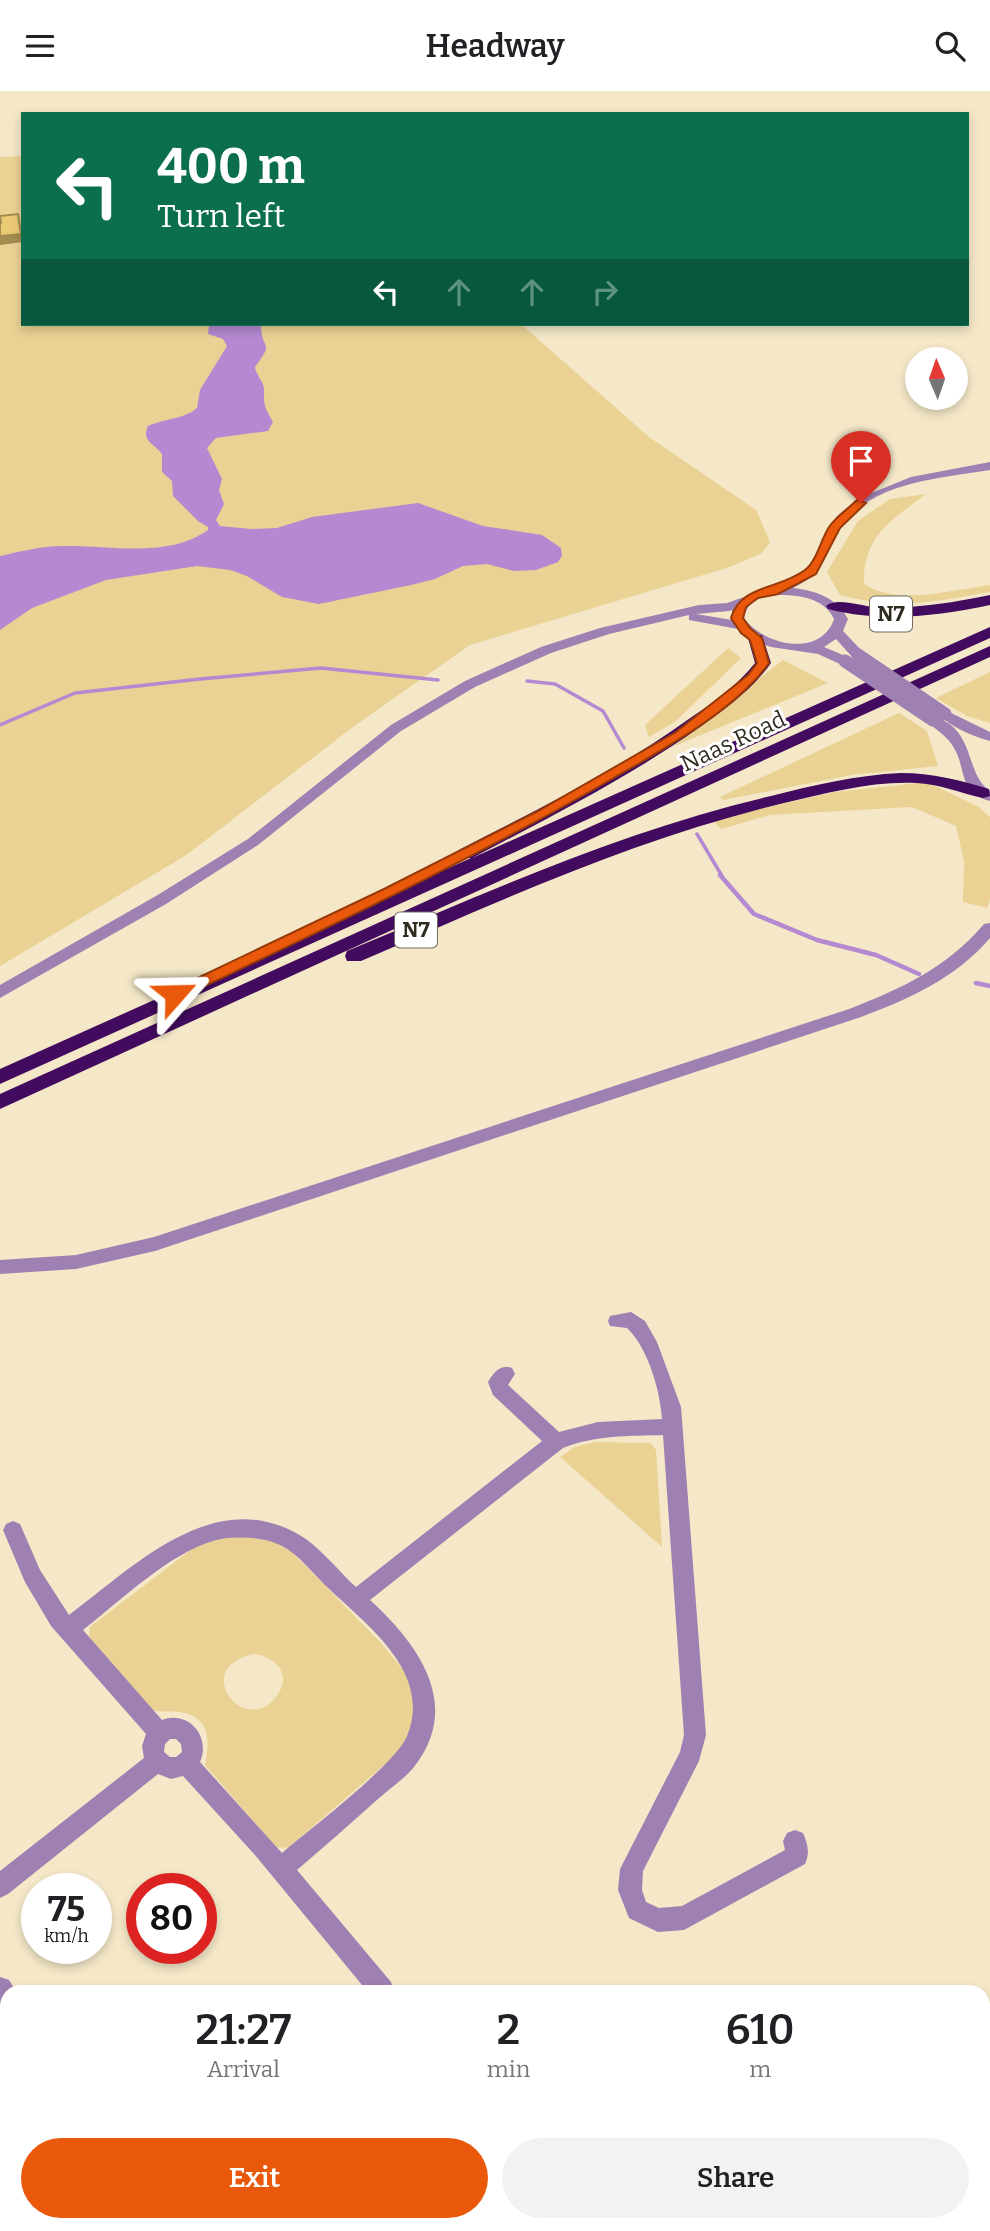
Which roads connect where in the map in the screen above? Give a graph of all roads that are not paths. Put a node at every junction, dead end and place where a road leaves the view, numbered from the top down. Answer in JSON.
{"nodes":[{"id":1,"x":990,"y":466,"type":"edge"},
{"id":2,"x":812,"y":571,"type":"junction"},
{"id":3,"x":774,"y":591,"type":"junction"},
{"id":4,"x":817,"y":597,"type":"junction"},
{"id":5,"x":746,"y":600,"type":"junction"},
{"id":6,"x":990,"y":600,"type":"edge"},
{"id":7,"x":834,"y":606,"type":"junction"},
{"id":8,"x":673,"y":615,"type":"junction"},
{"id":9,"x":740,"y":625,"type":"junction"},
{"id":10,"x":837,"y":632,"type":"junction"},
{"id":11,"x":990,"y":632,"type":"edge"},
{"id":12,"x":756,"y":638,"type":"junction"},
{"id":13,"x":799,"y":647,"type":"junction"},
{"id":14,"x":990,"y":651,"type":"edge"},
{"id":15,"x":939,"y":717,"type":"junction"},
{"id":16,"x":990,"y":737,"type":"edge"},
{"id":17,"x":990,"y":744,"type":"edge"},
{"id":18,"x":967,"y":760,"type":"junction"},
{"id":19,"x":987,"y":795,"type":"edge"},
{"id":20,"x":990,"y":928,"type":"edge"},
{"id":21,"x":0,"y":992,"type":"edge"},
{"id":22,"x":4,"y":1075,"type":"edge"},
{"id":23,"x":25,"y":1091,"type":"junction"},
{"id":24,"x":0,"y":1102,"type":"edge"},
{"id":25,"x":0,"y":1267,"type":"edge"},
{"id":26,"x":617,"y":1321,"type":"dead end"},
{"id":27,"x":505,"y":1374,"type":"dead end"},
{"id":28,"x":672,"y":1427,"type":"junction"},
{"id":29,"x":556,"y":1442,"type":"junction"},
{"id":30,"x":13,"y":1529,"type":"dead end"},
{"id":31,"x":355,"y":1599,"type":"junction"},
{"id":32,"x":68,"y":1629,"type":"junction"},
{"id":33,"x":160,"y":1734,"type":"junction"},
{"id":34,"x":156,"y":1762,"type":"junction"},
{"id":35,"x":186,"y":1762,"type":"junction"},
{"id":36,"x":795,"y":1841,"type":"dead end"},
{"id":37,"x":281,"y":1869,"type":"junction"},
{"id":38,"x":0,"y":1886,"type":"edge"},
{"id":39,"x":377,"y":1985,"type":"edge"}],
"edges":[{"from":1,"to":2,"type":"street"},
{"from":2,"to":3,"type":"street"},
{"from":2,"to":4,"type":"street"},
{"from":3,"to":4,"type":"street"},
{"from":3,"to":5,"type":"street"},
{"from":4,"to":7,"type":"street"},
{"from":5,"to":8,"type":"street"},
{"from":5,"to":9,"type":"street"},
{"from":6,"to":7,"type":"highway","number":"N7"},
{"from":7,"to":10,"type":"street"},
{"from":8,"to":9,"type":"street"},
{"from":8,"to":21,"type":"street"},
{"from":9,"to":12,"type":"street"},
{"from":10,"to":13,"type":"street"},
{"from":10,"to":15,"type":"street","bridge":true},
{"from":11,"to":22,"type":"highway","name":"Naas Road","number":"N7"},
{"from":12,"to":13,"type":"street"},
{"from":12,"to":22,"type":"highway","number":"N7"},
{"from":13,"to":15,"type":"street","bridge":true},
{"from":14,"to":23,"type":"highway","name":"Naas Road","number":"N7"},
{"from":15,"to":16,"type":"street"},
{"from":15,"to":18,"type":"street"},
{"from":17,"to":18,"type":"street"},
{"from":18,"to":19,"type":"street"},
{"from":19,"to":23,"type":"highway","number":"N7"},
{"from":20,"to":25,"type":"street"},
{"from":23,"to":24,"type":"highway","name":"Naas Road","number":"N7"},
{"from":26,"to":28,"type":"street"},
{"from":27,"to":29,"type":"street"},
{"from":28,"to":29,"type":"street"},
{"from":28,"to":36,"type":"street"},
{"from":29,"to":31,"type":"street"},
{"from":30,"to":32,"type":"street"},
{"from":31,"to":32,"type":"street"},
{"from":31,"to":37,"type":"street"},
{"from":32,"to":33,"type":"street"},
{"from":33,"to":34,"type":"street"},
{"from":33,"to":35,"type":"street"},
{"from":34,"to":35,"type":"street"},
{"from":34,"to":38,"type":"street"},
{"from":35,"to":37,"type":"street"},
{"from":37,"to":39,"type":"street"}]}
